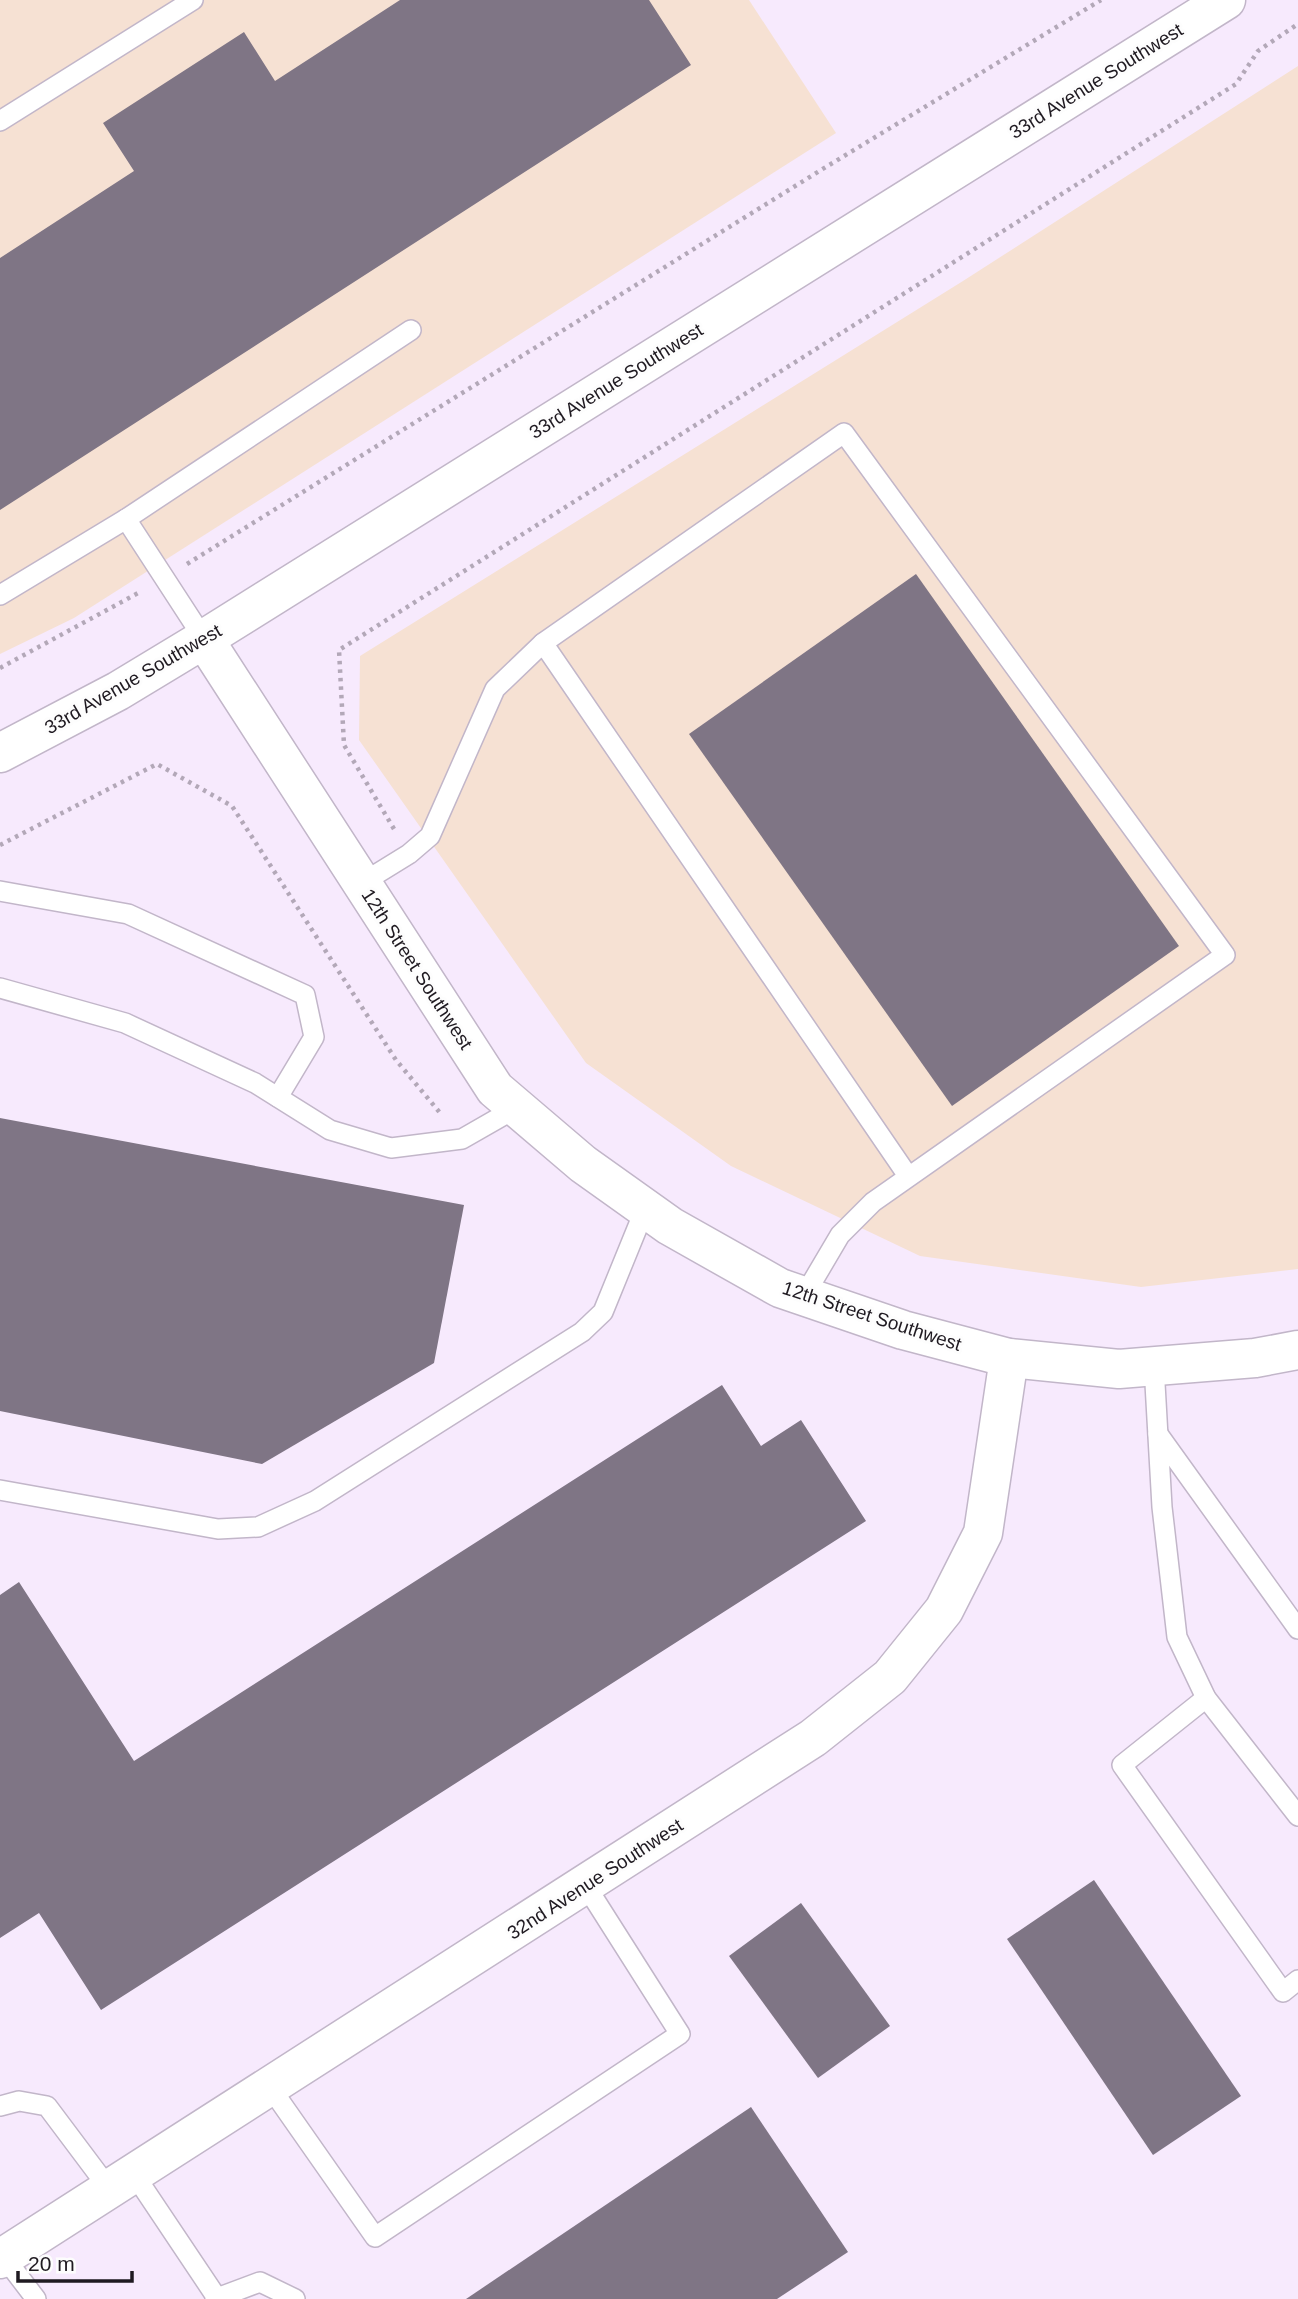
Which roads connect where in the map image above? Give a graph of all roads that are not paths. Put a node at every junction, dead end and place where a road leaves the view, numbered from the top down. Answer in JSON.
{"nodes":[{"id":1,"x":193,"y":0,"type":"edge"},
{"id":2,"x":1226,"y":0,"type":"edge"},
{"id":3,"x":0,"y":121,"type":"edge"},
{"id":4,"x":411,"y":331,"type":"dead end"},
{"id":5,"x":126,"y":519,"type":"junction"},
{"id":6,"x":0,"y":595,"type":"edge"},
{"id":7,"x":204,"y":639,"type":"junction"},
{"id":8,"x":543,"y":643,"type":"junction"},
{"id":9,"x":0,"y":753,"type":"edge"},
{"id":10,"x":362,"y":883,"type":"junction"},
{"id":11,"x":0,"y":891,"type":"edge"},
{"id":12,"x":0,"y":988,"type":"edge"},
{"id":13,"x":278,"y":1097,"type":"junction"},
{"id":14,"x":516,"y":1108,"type":"junction"},
{"id":15,"x":908,"y":1176,"type":"junction"},
{"id":16,"x":645,"y":1209,"type":"junction"},
{"id":17,"x":803,"y":1296,"type":"junction"},
{"id":18,"x":1298,"y":1349,"type":"edge"},
{"id":19,"x":1009,"y":1358,"type":"junction"},
{"id":20,"x":1154,"y":1366,"type":"junction"},
{"id":21,"x":1158,"y":1434,"type":"junction"},
{"id":22,"x":0,"y":1490,"type":"edge"},
{"id":23,"x":1298,"y":1629,"type":"edge"},
{"id":24,"x":1206,"y":1698,"type":"junction"},
{"id":25,"x":1298,"y":1816,"type":"edge"},
{"id":26,"x":586,"y":1886,"type":"junction"},
{"id":27,"x":1298,"y":1980,"type":"edge"},
{"id":28,"x":270,"y":2087,"type":"junction"},
{"id":29,"x":0,"y":2106,"type":"edge"},
{"id":30,"x":122,"y":2182,"type":"junction"},
{"id":31,"x":2,"y":2258,"type":"edge"},
{"id":32,"x":216,"y":2298,"type":"edge"},
{"id":33,"x":36,"y":2299,"type":"edge"},
{"id":34,"x":295,"y":2299,"type":"edge"}],
"edges":[{"from":1,"to":3,"type":"lane"},
{"from":2,"to":7,"type":"street","name":"33rd Avenue Southwest"},
{"from":4,"to":5,"type":"lane"},
{"from":5,"to":6,"type":"lane"},
{"from":5,"to":7,"type":"lane"},
{"from":7,"to":9,"type":"street","name":"33rd Avenue Southwest"},
{"from":7,"to":10,"type":"street","name":"12th Street Southwest"},
{"from":8,"to":10,"type":"lane"},
{"from":8,"to":15,"type":"lane"},
{"from":8,"to":15,"type":"lane"},
{"from":10,"to":14,"type":"street","name":"12th Street Southwest"},
{"from":11,"to":13,"type":"lane"},
{"from":12,"to":13,"type":"lane"},
{"from":13,"to":14,"type":"lane"},
{"from":14,"to":16,"type":"street","name":"12th Street Southwest"},
{"from":15,"to":17,"type":"lane"},
{"from":16,"to":17,"type":"street","name":"12th Street Southwest"},
{"from":16,"to":22,"type":"lane"},
{"from":17,"to":19,"type":"street","name":"12th Street Southwest"},
{"from":18,"to":20,"type":"street","name":"12th Street Southwest"},
{"from":19,"to":20,"type":"street","name":"12th Street Southwest"},
{"from":19,"to":26,"type":"street","name":"32nd Avenue Southwest"},
{"from":20,"to":21,"type":"lane"},
{"from":21,"to":23,"type":"lane"},
{"from":21,"to":24,"type":"lane"},
{"from":24,"to":25,"type":"lane"},
{"from":24,"to":27,"type":"lane"},
{"from":26,"to":28,"type":"street","name":"32nd Avenue Southwest"},
{"from":26,"to":28,"type":"lane"},
{"from":28,"to":30,"type":"street","name":"32nd Avenue Southwest"},
{"from":29,"to":30,"type":"lane"},
{"from":30,"to":31,"type":"street","name":"32nd Avenue Southwest"},
{"from":30,"to":32,"type":"lane"},
{"from":31,"to":33,"type":"lane"},
{"from":32,"to":34,"type":"lane"}]}
